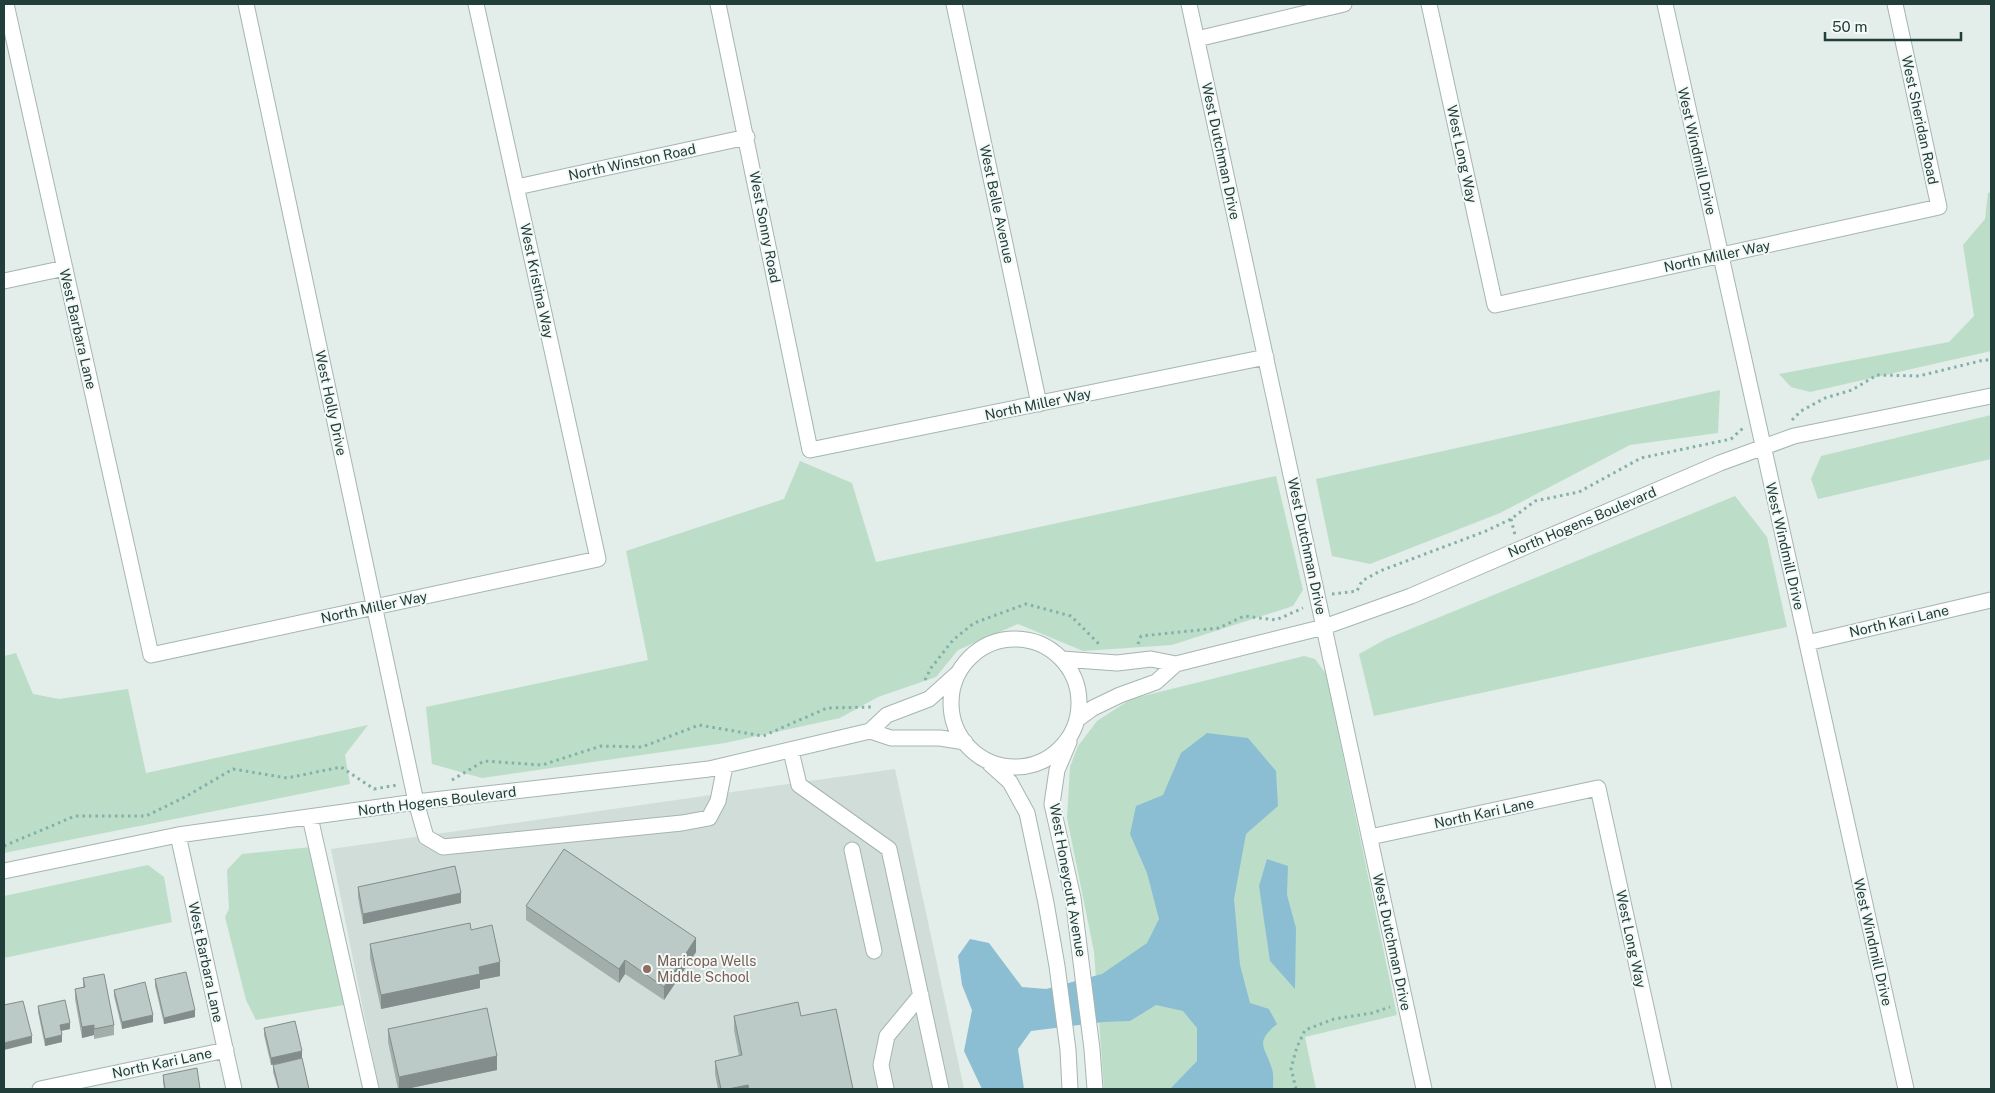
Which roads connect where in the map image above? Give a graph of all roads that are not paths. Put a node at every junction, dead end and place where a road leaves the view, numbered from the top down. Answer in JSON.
{"nodes":[{"id":1,"x":6,"y":4,"type":"edge"},
{"id":2,"x":246,"y":4,"type":"edge"},
{"id":3,"x":476,"y":4,"type":"edge"},
{"id":4,"x":718,"y":4,"type":"edge"},
{"id":5,"x":954,"y":4,"type":"edge"},
{"id":6,"x":1189,"y":4,"type":"edge"},
{"id":7,"x":1344,"y":4,"type":"edge"},
{"id":8,"x":1429,"y":4,"type":"edge"},
{"id":9,"x":1664,"y":4,"type":"edge"},
{"id":10,"x":1895,"y":4,"type":"edge"},
{"id":11,"x":1197,"y":39,"type":"junction"},
{"id":12,"x":747,"y":137,"type":"junction"},
{"id":13,"x":517,"y":187,"type":"junction"},
{"id":14,"x":1939,"y":208,"type":"joint"},
{"id":15,"x":1720,"y":255,"type":"junction"},
{"id":16,"x":65,"y":268,"type":"junction"},
{"id":17,"x":4,"y":282,"type":"edge"},
{"id":18,"x":1495,"y":305,"type":"joint"},
{"id":19,"x":1266,"y":357,"type":"junction"},
{"id":20,"x":1991,"y":396,"type":"edge"},
{"id":21,"x":1039,"y":404,"type":"junction"},
{"id":22,"x":1763,"y":446,"type":"junction"},
{"id":23,"x":810,"y":450,"type":"joint"},
{"id":24,"x":598,"y":559,"type":"joint"},
{"id":25,"x":1991,"y":600,"type":"edge"},
{"id":26,"x":374,"y":607,"type":"junction"},
{"id":27,"x":1324,"y":627,"type":"junction"},
{"id":28,"x":1807,"y":643,"type":"junction"},
{"id":29,"x":151,"y":655,"type":"joint"},
{"id":30,"x":1062,"y":659,"type":"junction"},
{"id":31,"x":1176,"y":664,"type":"junction"},
{"id":32,"x":959,"y":672,"type":"junction"},
{"id":33,"x":1075,"y":726,"type":"junction"},
{"id":34,"x":870,"y":730,"type":"junction"},
{"id":35,"x":965,"y":742,"type":"junction"},
{"id":36,"x":792,"y":751,"type":"junction"},
{"id":37,"x":985,"y":759,"type":"junction"},
{"id":38,"x":725,"y":766,"type":"junction"},
{"id":39,"x":1598,"y":788,"type":"joint"},
{"id":40,"x":416,"y":802,"type":"junction"},
{"id":41,"x":310,"y":817,"type":"junction"},
{"id":42,"x":178,"y":835,"type":"junction"},
{"id":43,"x":1370,"y":837,"type":"junction"},
{"id":44,"x":852,"y":850,"type":"dead end"},
{"id":45,"x":4,"y":872,"type":"edge"},
{"id":46,"x":874,"y":951,"type":"dead end"},
{"id":47,"x":921,"y":995,"type":"junction"},
{"id":48,"x":226,"y":1050,"type":"junction"},
{"id":49,"x":40,"y":1089,"type":"edge"},
{"id":50,"x":234,"y":1089,"type":"edge"},
{"id":51,"x":371,"y":1089,"type":"edge"},
{"id":52,"x":886,"y":1089,"type":"edge"},
{"id":53,"x":941,"y":1089,"type":"edge"},
{"id":54,"x":1070,"y":1089,"type":"edge"},
{"id":55,"x":1095,"y":1089,"type":"edge"},
{"id":56,"x":1424,"y":1089,"type":"edge"},
{"id":57,"x":1664,"y":1089,"type":"edge"},
{"id":58,"x":1906,"y":1089,"type":"edge"}],
"edges":[{"from":1,"to":16,"type":"street","name":"West Barbara Lane"},
{"from":2,"to":26,"type":"street","name":"West Holly Drive"},
{"from":3,"to":13,"type":"street","name":"West Kristina Way"},
{"from":4,"to":12,"type":"street","name":"West Sonny Road"},
{"from":5,"to":21,"type":"street","name":"West Belle Avenue"},
{"from":6,"to":11,"type":"street","name":"West Dutchman Drive"},
{"from":7,"to":11,"type":"street"},
{"from":8,"to":18,"type":"street","name":"West Long Way"},
{"from":9,"to":15,"type":"street","name":"West Windmill Drive"},
{"from":10,"to":14,"type":"street","name":"West Sheridan Road"},
{"from":11,"to":19,"type":"street","name":"West Dutchman Drive"},
{"from":12,"to":13,"type":"street","name":"North Winston Road"},
{"from":12,"to":23,"type":"street","name":"West Sonny Road"},
{"from":13,"to":24,"type":"street","name":"West Kristina Way"},
{"from":14,"to":15,"type":"street","name":"North Miller Way"},
{"from":15,"to":18,"type":"street","name":"North Miller Way"},
{"from":15,"to":22,"type":"street","name":"West Windmill Drive"},
{"from":16,"to":17,"type":"street"},
{"from":16,"to":29,"type":"street","name":"West Barbara Lane"},
{"from":19,"to":21,"type":"street","name":"North Miller Way"},
{"from":19,"to":27,"type":"street","name":"West Dutchman Drive"},
{"from":20,"to":22,"type":"street","name":"North Hogens Boulevard"},
{"from":21,"to":23,"type":"street","name":"North Miller Way"},
{"from":22,"to":27,"type":"street","name":"North Hogens Boulevard"},
{"from":22,"to":28,"type":"street","name":"West Windmill Drive"},
{"from":24,"to":26,"type":"street","name":"North Miller Way"},
{"from":25,"to":28,"type":"street","name":"North Kari Lane"},
{"from":26,"to":29,"type":"street","name":"North Miller Way"},
{"from":26,"to":40,"type":"street","name":"West Holly Drive"},
{"from":27,"to":31,"type":"street","name":"North Hogens Boulevard"},
{"from":27,"to":43,"type":"street","name":"West Dutchman Drive"},
{"from":28,"to":58,"type":"street","name":"West Windmill Drive"},
{"from":30,"to":31,"type":"street","name":"North Hogens Boulevard"},
{"from":30,"to":32,"type":"street"},
{"from":30,"to":33,"type":"street"},
{"from":31,"to":33,"type":"street","name":"North Hogens Boulevard"},
{"from":32,"to":34,"type":"street","name":"North Hogens Boulevard"},
{"from":32,"to":35,"type":"street"},
{"from":33,"to":37,"type":"street"},
{"from":33,"to":55,"type":"street","name":"West Honeycutt Avenue"},
{"from":34,"to":35,"type":"street"},
{"from":34,"to":36,"type":"street","name":"North Hogens Boulevard"},
{"from":35,"to":37,"type":"street"},
{"from":36,"to":38,"type":"street","name":"North Hogens Boulevard"},
{"from":36,"to":47,"type":"street"},
{"from":37,"to":54,"type":"street","name":"West Honeycutt Avenue"},
{"from":38,"to":40,"type":"street","name":"North Hogens Boulevard"},
{"from":38,"to":40,"type":"street","name":"West Holly Drive"},
{"from":39,"to":43,"type":"street","name":"North Kari Lane"},
{"from":39,"to":57,"type":"street","name":"West Long Way"},
{"from":40,"to":41,"type":"street","name":"North Hogens Boulevard"},
{"from":41,"to":42,"type":"street","name":"North Hogens Boulevard"},
{"from":41,"to":51,"type":"street"},
{"from":42,"to":45,"type":"street","name":"North Hogens Boulevard"},
{"from":42,"to":48,"type":"street","name":"West Barbara Lane"},
{"from":43,"to":56,"type":"street","name":"West Dutchman Drive"},
{"from":44,"to":46,"type":"street"},
{"from":47,"to":52,"type":"street"},
{"from":47,"to":53,"type":"street"},
{"from":48,"to":49,"type":"street","name":"North Kari Lane"},
{"from":48,"to":50,"type":"street","name":"West Barbara Lane"}]}
